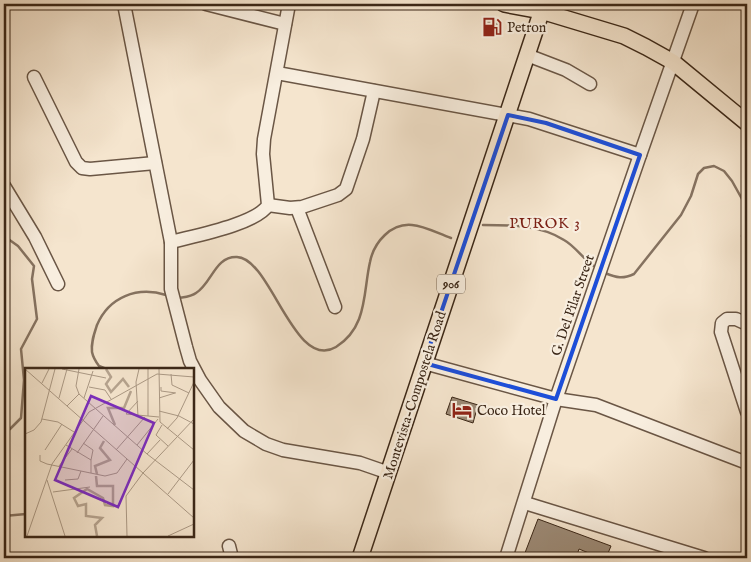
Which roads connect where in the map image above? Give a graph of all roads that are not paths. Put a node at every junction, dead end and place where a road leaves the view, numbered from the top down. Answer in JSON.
{"nodes":[{"id":1,"x":124,"y":4,"type":"edge"},
{"id":2,"x":206,"y":4,"type":"edge"},
{"id":3,"x":289,"y":4,"type":"edge"},
{"id":4,"x":504,"y":4,"type":"edge"},
{"id":5,"x":693,"y":4,"type":"edge"},
{"id":6,"x":543,"y":7,"type":"edge"},
{"id":7,"x":286,"y":24,"type":"junction"},
{"id":8,"x":527,"y":55,"type":"junction"},
{"id":9,"x":673,"y":62,"type":"junction"},
{"id":10,"x":277,"y":74,"type":"junction"},
{"id":11,"x":34,"y":77,"type":"dead end"},
{"id":12,"x":590,"y":84,"type":"dead end"},
{"id":13,"x":374,"y":91,"type":"junction"},
{"id":14,"x":508,"y":115,"type":"junction"},
{"id":15,"x":747,"y":123,"type":"edge"},
{"id":16,"x":640,"y":155,"type":"junction"},
{"id":17,"x":155,"y":163,"type":"junction"},
{"id":18,"x":4,"y":186,"type":"edge"},
{"id":19,"x":268,"y":205,"type":"junction"},
{"id":20,"x":297,"y":208,"type":"junction"},
{"id":21,"x":171,"y":242,"type":"junction"},
{"id":22,"x":58,"y":284,"type":"dead end"},
{"id":23,"x":335,"y":307,"type":"dead end"},
{"id":24,"x":747,"y":324,"type":"edge"},
{"id":25,"x":424,"y":363,"type":"junction"},
{"id":26,"x":194,"y":368,"type":"edge"},
{"id":27,"x":194,"y":369,"type":"edge"},
{"id":28,"x":556,"y":399,"type":"junction"},
{"id":29,"x":747,"y":412,"type":"edge"},
{"id":30,"x":747,"y":463,"type":"edge"},
{"id":31,"x":389,"y":473,"type":"junction"},
{"id":32,"x":525,"y":503,"type":"junction"},
{"id":33,"x":360,"y":558,"type":"edge"},
{"id":34,"x":506,"y":558,"type":"edge"},
{"id":35,"x":704,"y":558,"type":"edge"}],
"edges":[{"from":1,"to":17,"type":"street"},
{"from":2,"to":7,"type":"street"},
{"from":3,"to":7,"type":"street"},
{"from":4,"to":6,"type":"main road"},
{"from":5,"to":9,"type":"street","name":"G. Del Pilar Street"},
{"from":6,"to":8,"type":"main road","name":"Montevista-Compostela Road","number":"906"},
{"from":6,"to":9,"type":"main road"},
{"from":7,"to":10,"type":"street"},
{"from":8,"to":12,"type":"street"},
{"from":8,"to":14,"type":"main road","name":"Montevista-Compostela Road","number":"906"},
{"from":9,"to":15,"type":"main road"},
{"from":9,"to":16,"type":"street","name":"G. Del Pilar Street"},
{"from":10,"to":13,"type":"street"},
{"from":10,"to":19,"type":"street"},
{"from":11,"to":17,"type":"street"},
{"from":13,"to":14,"type":"street"},
{"from":13,"to":20,"type":"street"},
{"from":14,"to":16,"type":"street"},
{"from":14,"to":25,"type":"main road","name":"Montevista-Compostela Road","number":"906"},
{"from":16,"to":28,"type":"street","name":"G. Del Pilar Street"},
{"from":17,"to":21,"type":"street"},
{"from":18,"to":22,"type":"street"},
{"from":19,"to":20,"type":"street"},
{"from":19,"to":21,"type":"street"},
{"from":20,"to":23,"type":"street"},
{"from":21,"to":26,"type":"street"},
{"from":24,"to":29,"type":"street"},
{"from":25,"to":28,"type":"street"},
{"from":25,"to":31,"type":"main road","name":"Montevista-Compostela Road","number":"906"},
{"from":27,"to":31,"type":"street"},
{"from":28,"to":30,"type":"street"},
{"from":28,"to":32,"type":"street","name":"G. Del Pilar Street"},
{"from":31,"to":33,"type":"main road","name":"Montevista-Compostela Road","number":"906"},
{"from":32,"to":34,"type":"street","name":"G. Del Pilar Street"},
{"from":32,"to":35,"type":"street"}]}
